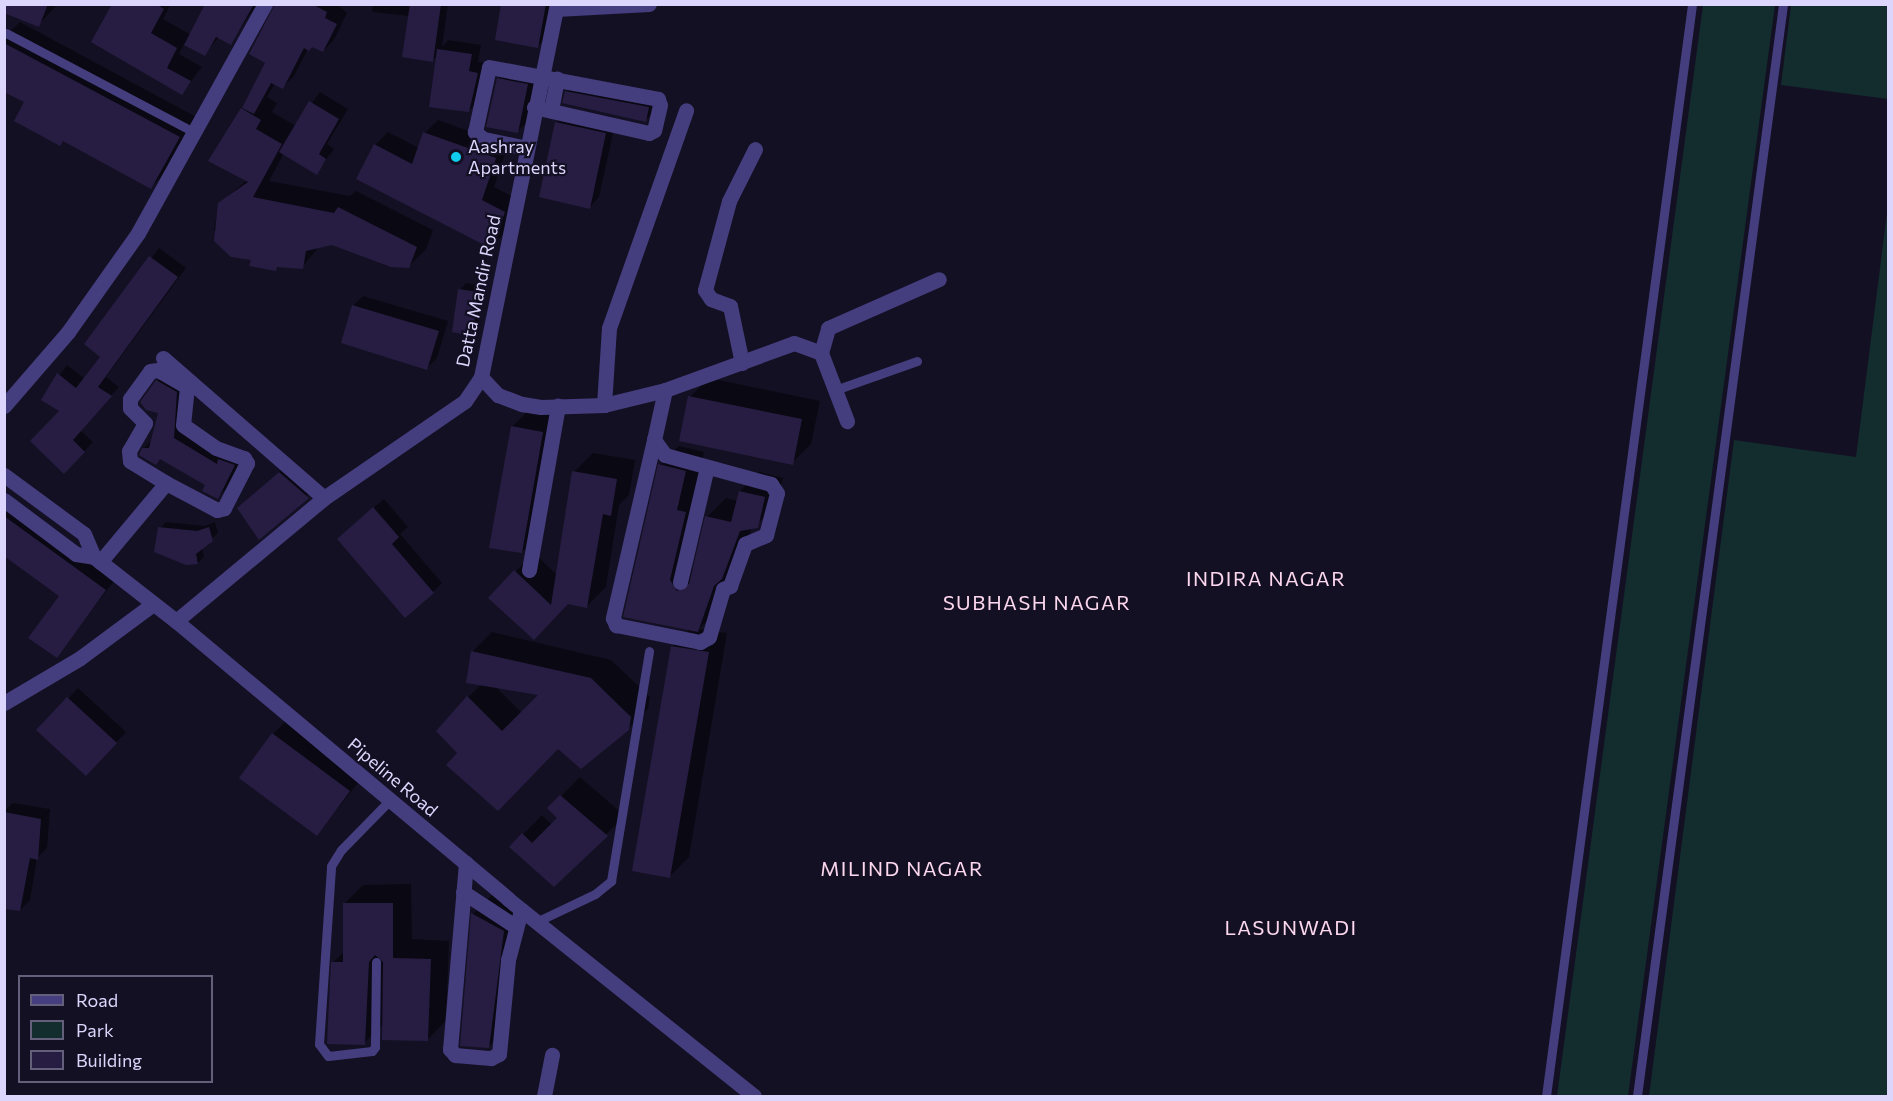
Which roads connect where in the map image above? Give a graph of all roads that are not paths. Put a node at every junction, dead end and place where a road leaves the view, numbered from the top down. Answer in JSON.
{"nodes":[{"id":1,"x":265,"y":4,"type":"edge"},
{"id":2,"x":649,"y":4,"type":"edge"},
{"id":3,"x":1692,"y":4,"type":"edge"},
{"id":4,"x":1783,"y":4,"type":"edge"},
{"id":5,"x":557,"y":7,"type":"edge"},
{"id":6,"x":585,"y":7,"type":"edge"},
{"id":7,"x":6,"y":33,"type":"dead end"},
{"id":8,"x":541,"y":75,"type":"junction"},
{"id":9,"x":557,"y":79,"type":"junction"},
{"id":10,"x":534,"y":107,"type":"junction"},
{"id":11,"x":550,"y":110,"type":"junction"},
{"id":12,"x":686,"y":110,"type":"dead end"},
{"id":13,"x":194,"y":132,"type":"junction"},
{"id":14,"x":527,"y":148,"type":"junction"},
{"id":15,"x":755,"y":149,"type":"dead end"},
{"id":16,"x":939,"y":279,"type":"dead end"},
{"id":17,"x":821,"y":353,"type":"junction"},
{"id":18,"x":163,"y":358,"type":"dead end"},
{"id":19,"x":917,"y":361,"type":"dead end"},
{"id":20,"x":742,"y":363,"type":"junction"},
{"id":21,"x":481,"y":377,"type":"junction"},
{"id":22,"x":665,"y":390,"type":"junction"},
{"id":23,"x":835,"y":390,"type":"junction"},
{"id":24,"x":604,"y":405,"type":"junction"},
{"id":25,"x":4,"y":406,"type":"edge"},
{"id":26,"x":558,"y":406,"type":"junction"},
{"id":27,"x":847,"y":421,"type":"dead end"},
{"id":28,"x":654,"y":440,"type":"junction"},
{"id":29,"x":707,"y":467,"type":"junction"},
{"id":30,"x":4,"y":475,"type":"edge"},
{"id":31,"x":166,"y":483,"type":"junction"},
{"id":32,"x":324,"y":498,"type":"junction"},
{"id":33,"x":4,"y":500,"type":"edge"},
{"id":34,"x":97,"y":559,"type":"junction"},
{"id":35,"x":529,"y":570,"type":"dead end"},
{"id":36,"x":680,"y":582,"type":"dead end"},
{"id":37,"x":153,"y":604,"type":"junction"},
{"id":38,"x":176,"y":621,"type":"junction"},
{"id":39,"x":649,"y":651,"type":"dead end"},
{"id":40,"x":4,"y":703,"type":"edge"},
{"id":41,"x":390,"y":800,"type":"junction"},
{"id":42,"x":466,"y":863,"type":"junction"},
{"id":43,"x":463,"y":892,"type":"junction"},
{"id":44,"x":508,"y":899,"type":"junction"},
{"id":45,"x":521,"y":910,"type":"junction"},
{"id":46,"x":536,"y":922,"type":"junction"},
{"id":47,"x":510,"y":923,"type":"junction"},
{"id":48,"x":376,"y":962,"type":"dead end"},
{"id":49,"x":552,"y":1055,"type":"dead end"},
{"id":50,"x":544,"y":1096,"type":"edge"},
{"id":51,"x":754,"y":1096,"type":"edge"},
{"id":52,"x":1546,"y":1096,"type":"edge"},
{"id":53,"x":1638,"y":1096,"type":"edge"}],
"edges":[{"from":1,"to":13,"type":"street"},
{"from":2,"to":6,"type":"street"},
{"from":3,"to":52,"type":"lane"},
{"from":4,"to":53,"type":"lane"},
{"from":5,"to":6,"type":"street"},
{"from":5,"to":8,"type":"street","name":"Datta Mandir Road"},
{"from":7,"to":13,"type":"lane"},
{"from":8,"to":9,"type":"street"},
{"from":8,"to":10,"type":"street","name":"Datta Mandir Road"},
{"from":8,"to":14,"type":"street"},
{"from":9,"to":11,"type":"street"},
{"from":9,"to":11,"type":"street"},
{"from":10,"to":11,"type":"street"},
{"from":10,"to":14,"type":"street","name":"Datta Mandir Road"},
{"from":12,"to":24,"type":"street"},
{"from":13,"to":25,"type":"street"},
{"from":14,"to":21,"type":"street","name":"Datta Mandir Road"},
{"from":15,"to":20,"type":"street"},
{"from":16,"to":17,"type":"street"},
{"from":17,"to":20,"type":"street"},
{"from":17,"to":23,"type":"street"},
{"from":18,"to":32,"type":"street"},
{"from":19,"to":23,"type":"lane"},
{"from":20,"to":22,"type":"street"},
{"from":21,"to":26,"type":"street"},
{"from":21,"to":32,"type":"street","name":"Datta Mandir Road"},
{"from":22,"to":24,"type":"street"},
{"from":22,"to":28,"type":"street"},
{"from":23,"to":27,"type":"street"},
{"from":24,"to":26,"type":"street"},
{"from":26,"to":35,"type":"street"},
{"from":28,"to":29,"type":"street"},
{"from":28,"to":29,"type":"street"},
{"from":29,"to":36,"type":"street"},
{"from":30,"to":34,"type":"street","name":"Pipeline Road"},
{"from":31,"to":31,"type":"street"},
{"from":31,"to":34,"type":"street"},
{"from":32,"to":38,"type":"street","name":"Datta Mandir Road"},
{"from":33,"to":34,"type":"street","name":"Pipeline Road"},
{"from":34,"to":37,"type":"street","name":"Pipeline Road"},
{"from":37,"to":38,"type":"street","name":"Pipeline Road"},
{"from":37,"to":40,"type":"street"},
{"from":38,"to":41,"type":"street","name":"Pipeline Road"},
{"from":39,"to":46,"type":"lane"},
{"from":41,"to":42,"type":"street","name":"Pipeline Road"},
{"from":41,"to":48,"type":"lane"},
{"from":42,"to":43,"type":"street"},
{"from":42,"to":44,"type":"street","name":"Pipeline Road"},
{"from":43,"to":47,"type":"street"},
{"from":43,"to":47,"type":"street"},
{"from":44,"to":45,"type":"street","name":"Pipeline Road"},
{"from":44,"to":47,"type":"street"},
{"from":45,"to":46,"type":"street","name":"Pipeline Road"},
{"from":45,"to":47,"type":"street"},
{"from":46,"to":51,"type":"street","name":"Pipeline Road"},
{"from":49,"to":50,"type":"street"}]}
